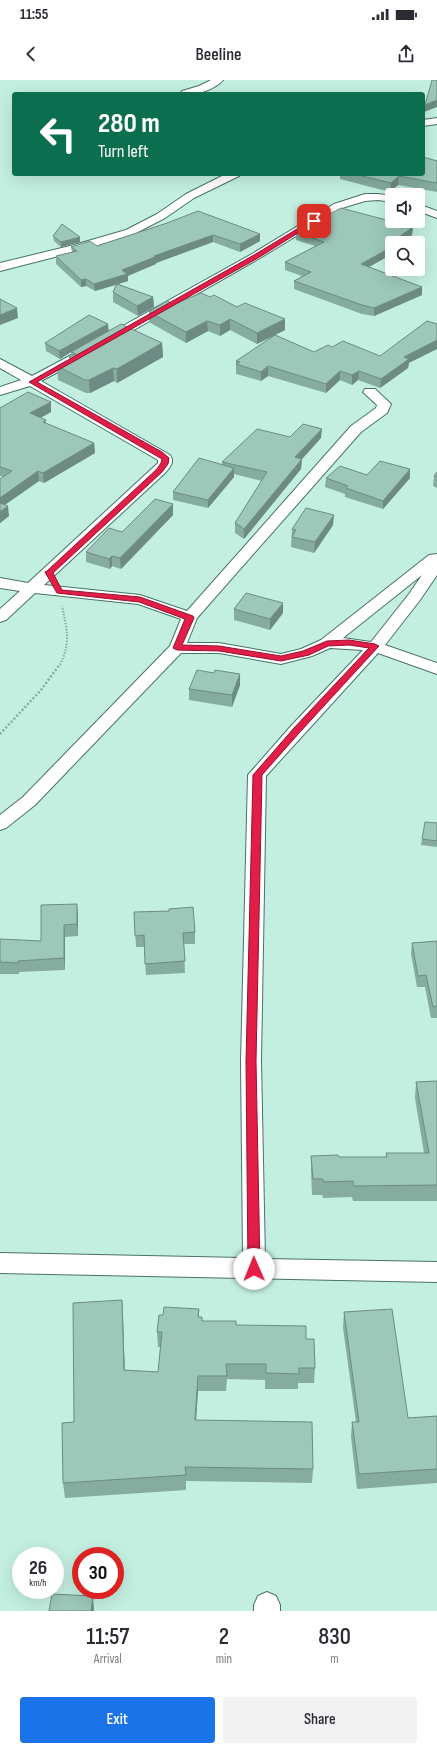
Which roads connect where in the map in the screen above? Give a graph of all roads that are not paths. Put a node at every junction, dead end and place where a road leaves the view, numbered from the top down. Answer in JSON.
{"nodes":[{"id":1,"x":218,"y":80,"type":"edge"},
{"id":2,"x":189,"y":92,"type":"edge"},
{"id":3,"x":437,"y":121,"type":"edge"},
{"id":4,"x":425,"y":123,"type":"edge"},
{"id":5,"x":231,"y":176,"type":"edge"},
{"id":6,"x":385,"y":197,"type":"edge"},
{"id":7,"x":425,"y":211,"type":"edge"},
{"id":8,"x":437,"y":215,"type":"edge"},
{"id":9,"x":0,"y":267,"type":"edge"},
{"id":10,"x":100,"y":344,"type":"edge"},
{"id":11,"x":86,"y":351,"type":"edge"},
{"id":12,"x":0,"y":363,"type":"edge"},
{"id":13,"x":32,"y":382,"type":"junction"},
{"id":14,"x":0,"y":391,"type":"edge"},
{"id":15,"x":370,"y":392,"type":"dead end"},
{"id":16,"x":436,"y":556,"type":"edge"},
{"id":17,"x":49,"y":572,"type":"junction"},
{"id":18,"x":0,"y":583,"type":"edge"},
{"id":19,"x":32,"y":588,"type":"junction"},
{"id":20,"x":59,"y":592,"type":"junction"},
{"id":21,"x":0,"y":617,"type":"edge"},
{"id":22,"x":190,"y":618,"type":"junction"},
{"id":23,"x":327,"y":643,"type":"junction"},
{"id":24,"x":375,"y":646,"type":"junction"},
{"id":25,"x":177,"y":648,"type":"junction"},
{"id":26,"x":437,"y":669,"type":"edge"},
{"id":27,"x":0,"y":824,"type":"edge"},
{"id":28,"x":0,"y":1263,"type":"edge"},
{"id":29,"x":254,"y":1269,"type":"junction"},
{"id":30,"x":437,"y":1272,"type":"edge"}],
"edges":[{"from":1,"to":2,"type":"street"},
{"from":3,"to":4,"type":"street"},
{"from":5,"to":9,"type":"street"},
{"from":6,"to":10,"type":"street"},
{"from":7,"to":8,"type":"street"},
{"from":11,"to":13,"type":"street"},
{"from":12,"to":13,"type":"street"},
{"from":13,"to":14,"type":"street"},
{"from":13,"to":17,"type":"street"},
{"from":15,"to":22,"type":"street"},
{"from":16,"to":23,"type":"street"},
{"from":16,"to":24,"type":"street"},
{"from":17,"to":19,"type":"street"},
{"from":17,"to":20,"type":"street"},
{"from":18,"to":19,"type":"street"},
{"from":19,"to":20,"type":"street"},
{"from":19,"to":21,"type":"street"},
{"from":20,"to":22,"type":"street"},
{"from":22,"to":25,"type":"street"},
{"from":23,"to":24,"type":"street"},
{"from":23,"to":25,"type":"street"},
{"from":24,"to":26,"type":"street"},
{"from":24,"to":29,"type":"street"},
{"from":25,"to":27,"type":"street"},
{"from":28,"to":29,"type":"street"},
{"from":29,"to":30,"type":"street"}]}
